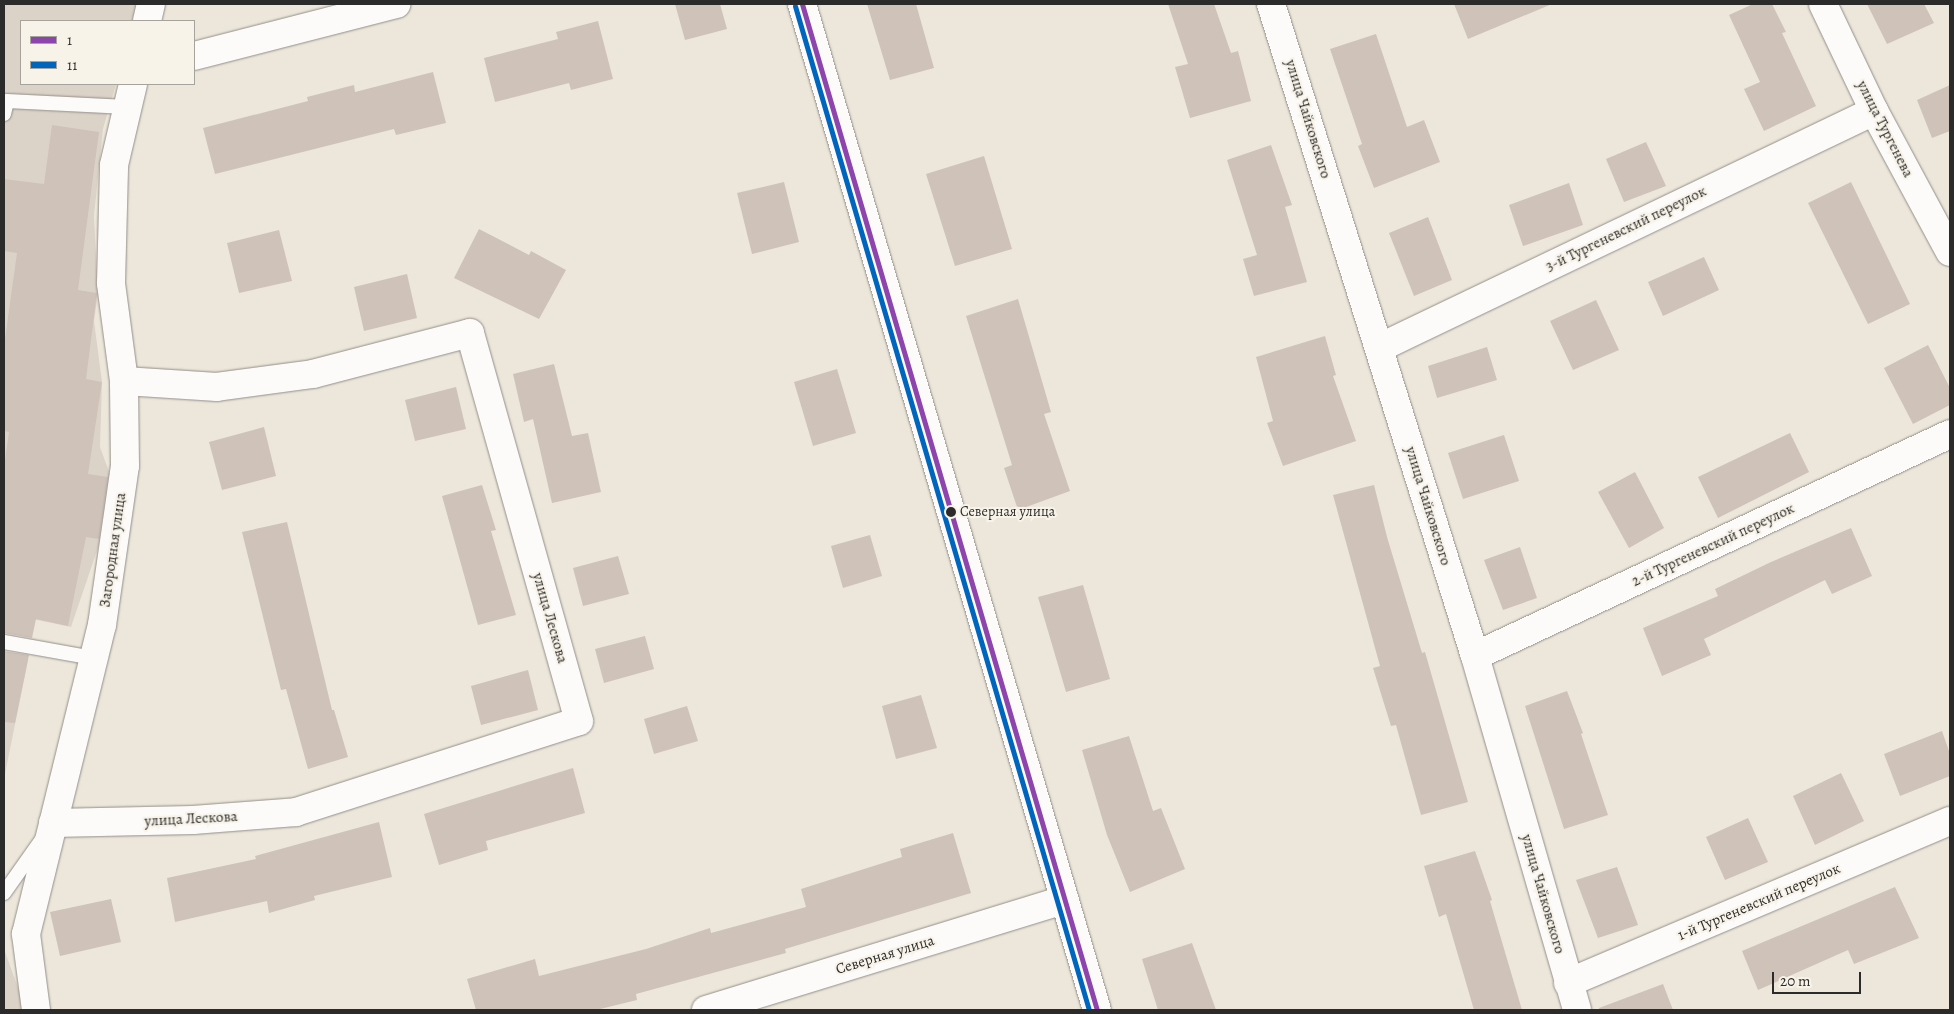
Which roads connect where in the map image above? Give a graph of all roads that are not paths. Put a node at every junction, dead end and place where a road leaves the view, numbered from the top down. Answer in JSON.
{"nodes":[{"id":1,"x":151,"y":4,"type":"edge"},
{"id":2,"x":396,"y":4,"type":"edge"},
{"id":3,"x":802,"y":4,"type":"edge"},
{"id":4,"x":1823,"y":4,"type":"edge"},
{"id":5,"x":1274,"y":5,"type":"edge"},
{"id":6,"x":147,"y":20,"type":"edge"},
{"id":7,"x":195,"y":56,"type":"edge"},
{"id":8,"x":130,"y":96,"type":"edge"},
{"id":9,"x":5,"y":105,"type":"edge"},
{"id":10,"x":1874,"y":110,"type":"junction"},
{"id":11,"x":1950,"y":252,"type":"edge"},
{"id":12,"x":1379,"y":348,"type":"junction"},
{"id":13,"x":124,"y":381,"type":"junction"},
{"id":14,"x":1950,"y":434,"type":"edge"},
{"id":15,"x":4,"y":642,"type":"edge"},
{"id":16,"x":1475,"y":656,"type":"junction"},
{"id":17,"x":93,"y":658,"type":"junction"},
{"id":18,"x":1950,"y":821,"type":"edge"},
{"id":19,"x":53,"y":824,"type":"junction"},
{"id":20,"x":4,"y":893,"type":"edge"},
{"id":21,"x":1064,"y":900,"type":"junction"},
{"id":22,"x":1568,"y":983,"type":"junction"},
{"id":23,"x":36,"y":1010,"type":"edge"},
{"id":24,"x":706,"y":1010,"type":"edge"},
{"id":25,"x":1097,"y":1010,"type":"edge"},
{"id":26,"x":1577,"y":1010,"type":"edge"}],
"edges":[{"from":1,"to":6,"type":"street"},
{"from":2,"to":7,"type":"street"},
{"from":3,"to":21,"type":"street"},
{"from":4,"to":10,"type":"street","name":"улица Тургенева"},
{"from":5,"to":12,"type":"street","name":"улица Чайковского"},
{"from":8,"to":9,"type":"lane"},
{"from":8,"to":13,"type":"street","name":"Загородная улица"},
{"from":10,"to":11,"type":"street","name":"улица Тургенева"},
{"from":10,"to":12,"type":"street","name":"3-й Тургеневский переулок"},
{"from":12,"to":16,"type":"street","name":"улица Чайковского"},
{"from":13,"to":17,"type":"street","name":"Загородная улица"},
{"from":13,"to":19,"type":"street","name":"улица Лескова"},
{"from":14,"to":16,"type":"street","name":"2-й Тургеневский переулок"},
{"from":15,"to":17,"type":"lane"},
{"from":16,"to":22,"type":"street","name":"улица Чайковского"},
{"from":17,"to":19,"type":"street","name":"Загородная улица"},
{"from":18,"to":22,"type":"street","name":"1-й Тургеневский переулок"},
{"from":19,"to":20,"type":"lane"},
{"from":19,"to":23,"type":"street","name":"Загородная улица"},
{"from":21,"to":24,"type":"street","name":"Северная улица"},
{"from":21,"to":25,"type":"street"},
{"from":22,"to":26,"type":"street","name":"улица Чайковского"}]}
